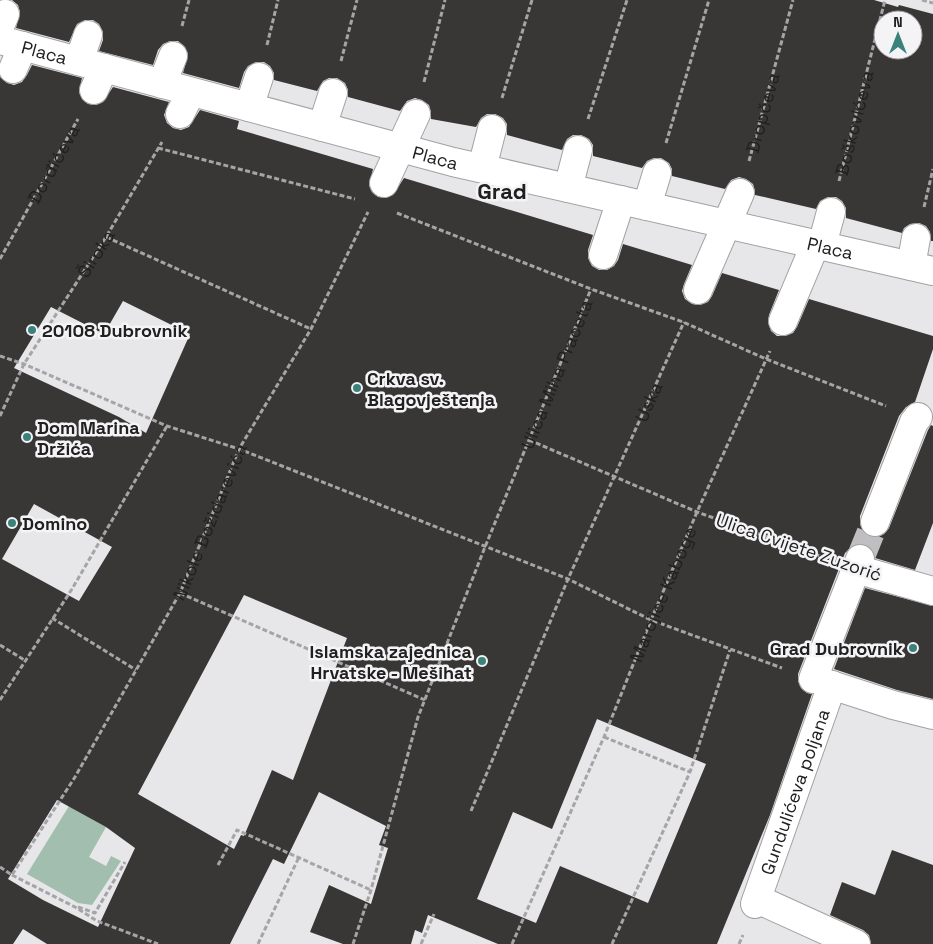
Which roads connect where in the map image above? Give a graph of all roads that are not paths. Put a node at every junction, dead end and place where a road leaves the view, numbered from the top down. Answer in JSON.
{"nodes":[{"id":1,"x":88,"y":35,"type":"dead end"},
{"id":2,"x":12,"y":52,"type":"edge"},
{"id":3,"x":174,"y":56,"type":"dead end"},
{"id":4,"x":92,"y":73,"type":"junction"},
{"id":5,"x":259,"y":77,"type":"road end"},
{"id":6,"x":162,"y":84,"type":"junction"},
{"id":7,"x":332,"y":93,"type":"road end"},
{"id":8,"x":249,"y":107,"type":"junction"},
{"id":9,"x":416,"y":114,"type":"road end"},
{"id":10,"x":322,"y":127,"type":"junction"},
{"id":11,"x":492,"y":129,"type":"road end"},
{"id":12,"x":400,"y":148,"type":"junction"},
{"id":13,"x":578,"y":150,"type":"road end"},
{"id":14,"x":482,"y":168,"type":"junction"},
{"id":15,"x":656,"y":173,"type":"road end"},
{"id":16,"x":384,"y":183,"type":"road end"},
{"id":17,"x":568,"y":188,"type":"junction"},
{"id":18,"x":740,"y":193,"type":"road end"},
{"id":19,"x":621,"y":200,"type":"junction"},
{"id":20,"x":647,"y":206,"type":"junction"},
{"id":21,"x":831,"y":212,"type":"road end"},
{"id":22,"x":728,"y":224,"type":"junction"},
{"id":23,"x":916,"y":238,"type":"road end"},
{"id":24,"x":818,"y":245,"type":"junction"},
{"id":25,"x":603,"y":255,"type":"road end"},
{"id":26,"x":922,"y":268,"type":"edge"},
{"id":27,"x":698,"y":290,"type":"road end"},
{"id":28,"x":783,"y":321,"type":"road end"},
{"id":29,"x":917,"y":418,"type":"road end"},
{"id":30,"x":875,"y":522,"type":"tunnel mouth"},
{"id":31,"x":858,"y":564,"type":"joint"},
{"id":32,"x":932,"y":587,"type":"edge"},
{"id":33,"x":823,"y":682,"type":"junction"},
{"id":34,"x":933,"y":716,"type":"edge"},
{"id":35,"x":856,"y":944,"type":"edge"}],
"edges":[{"from":1,"to":4,"type":"street"},
{"from":2,"to":4,"type":"street","name":"Placa"},
{"from":3,"to":6,"type":"street"},
{"from":4,"to":6,"type":"street","name":"Placa"},
{"from":5,"to":8,"type":"street"},
{"from":6,"to":8,"type":"street","name":"Placa"},
{"from":7,"to":10,"type":"street"},
{"from":8,"to":10,"type":"street","name":"Placa"},
{"from":9,"to":12,"type":"street"},
{"from":10,"to":12,"type":"street","name":"Placa"},
{"from":11,"to":14,"type":"street"},
{"from":12,"to":14,"type":"street","name":"Placa"},
{"from":12,"to":16,"type":"street"},
{"from":13,"to":17,"type":"street"},
{"from":14,"to":17,"type":"street","name":"Placa"},
{"from":15,"to":20,"type":"street"},
{"from":17,"to":19,"type":"street","name":"Placa"},
{"from":18,"to":22,"type":"street"},
{"from":19,"to":20,"type":"street","name":"Placa"},
{"from":19,"to":25,"type":"street"},
{"from":20,"to":22,"type":"street","name":"Placa"},
{"from":21,"to":24,"type":"street"},
{"from":22,"to":24,"type":"street","name":"Placa"},
{"from":22,"to":27,"type":"street"},
{"from":23,"to":26,"type":"street"},
{"from":24,"to":26,"type":"street","name":"Placa"},
{"from":24,"to":28,"type":"street"},
{"from":29,"to":30,"type":"street"},
{"from":31,"to":32,"type":"street","name":"Ulica Cvijete Zuzorić"},
{"from":31,"to":33,"type":"street","name":"Gundulićeva poljana"},
{"from":33,"to":34,"type":"street"},
{"from":33,"to":35,"type":"street","name":"Gundulićeva poljana"}]}
